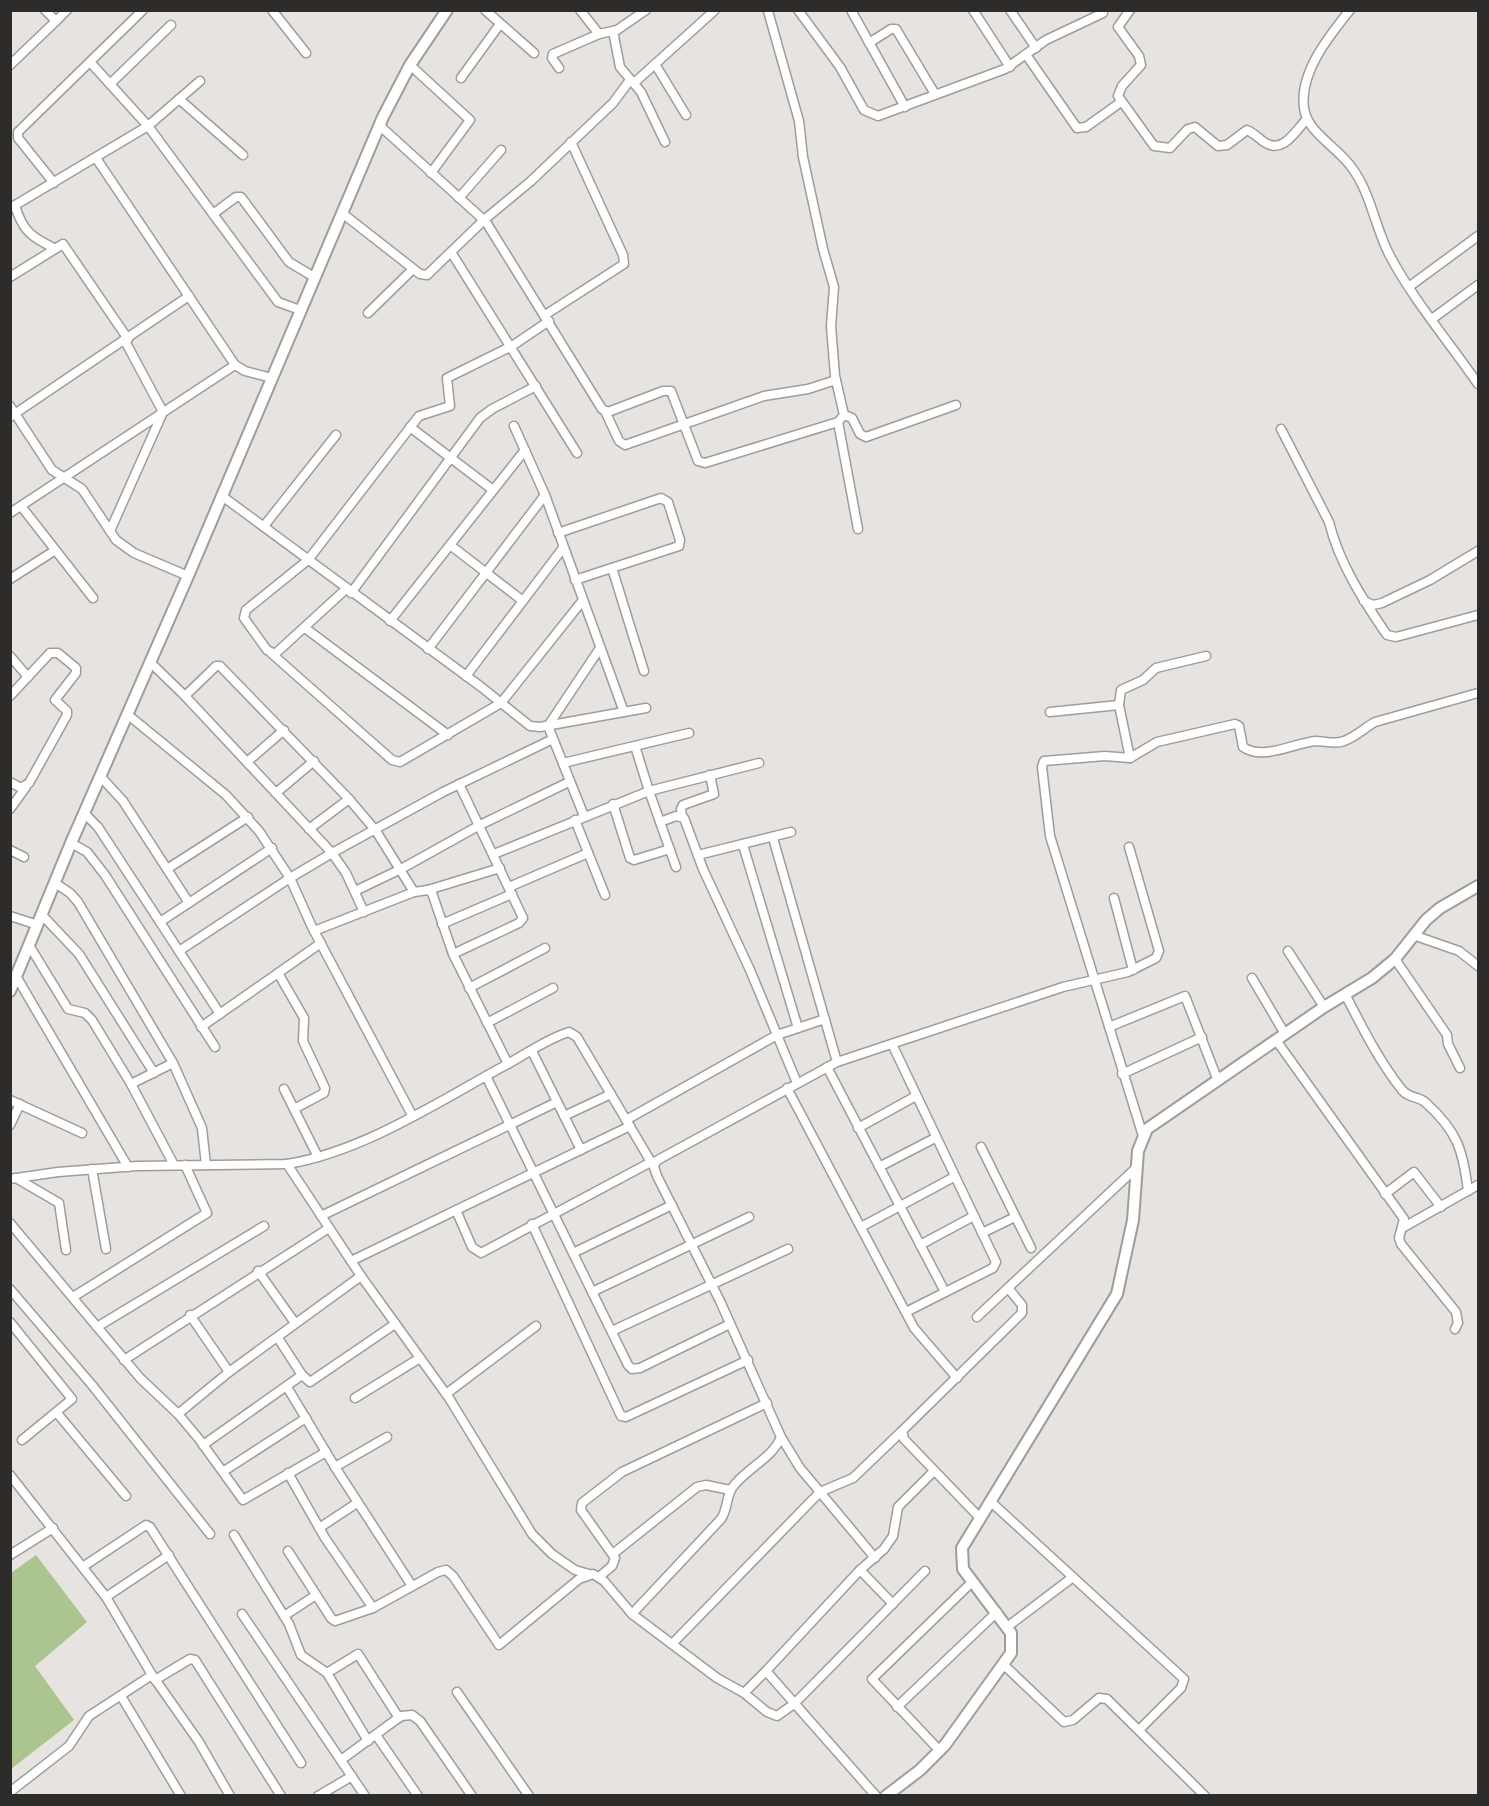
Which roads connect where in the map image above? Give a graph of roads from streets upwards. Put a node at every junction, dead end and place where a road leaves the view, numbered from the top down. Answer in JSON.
{"nodes":[{"id":1,"x":45,"y":10,"type":"edge"},
{"id":2,"x":67,"y":10,"type":"edge"},
{"id":3,"x":143,"y":10,"type":"edge"},
{"id":4,"x":272,"y":10,"type":"edge"},
{"id":5,"x":447,"y":10,"type":"edge"},
{"id":6,"x":485,"y":10,"type":"edge"},
{"id":7,"x":580,"y":10,"type":"edge"},
{"id":8,"x":646,"y":10,"type":"edge"},
{"id":9,"x":715,"y":10,"type":"edge"},
{"id":10,"x":768,"y":10,"type":"edge"},
{"id":11,"x":775,"y":10,"type":"edge"},
{"id":12,"x":798,"y":10,"type":"edge"},
{"id":13,"x":851,"y":10,"type":"edge"},
{"id":14,"x":973,"y":10,"type":"edge"},
{"id":15,"x":1010,"y":10,"type":"edge"},
{"id":16,"x":1130,"y":10,"type":"edge"},
{"id":17,"x":1350,"y":10,"type":"edge"},
{"id":18,"x":1102,"y":12,"type":"edge"},
{"id":19,"x":56,"y":21,"type":"junction"},
{"id":20,"x":500,"y":24,"type":"junction"},
{"id":21,"x":171,"y":25,"type":"dead end"},
{"id":22,"x":1118,"y":27,"type":"junction"},
{"id":23,"x":613,"y":31,"type":"junction"},
{"id":24,"x":599,"y":34,"type":"junction"},
{"id":25,"x":869,"y":43,"type":"junction"},
{"id":26,"x":1036,"y":48,"type":"junction"},
{"id":27,"x":306,"y":53,"type":"dead end"},
{"id":28,"x":534,"y":53,"type":"dead end"},
{"id":29,"x":1027,"y":56,"type":"junction"},
{"id":30,"x":90,"y":62,"type":"junction"},
{"id":31,"x":655,"y":64,"type":"junction"},
{"id":32,"x":10,"y":65,"type":"edge"},
{"id":33,"x":410,"y":65,"type":"junction"},
{"id":34,"x":1010,"y":67,"type":"junction"},
{"id":35,"x":559,"y":68,"type":"dead end"},
{"id":36,"x":461,"y":78,"type":"dead end"},
{"id":37,"x":200,"y":81,"type":"dead end"},
{"id":38,"x":632,"y":81,"type":"junction"},
{"id":39,"x":110,"y":84,"type":"junction"},
{"id":40,"x":935,"y":94,"type":"junction"},
{"id":41,"x":179,"y":99,"type":"junction"},
{"id":42,"x":1121,"y":102,"type":"junction"},
{"id":43,"x":905,"y":107,"type":"junction"},
{"id":44,"x":686,"y":116,"type":"dead end"},
{"id":45,"x":1307,"y":119,"type":"junction"},
{"id":46,"x":147,"y":126,"type":"junction"},
{"id":47,"x":379,"y":126,"type":"junction"},
{"id":48,"x":571,"y":142,"type":"junction"},
{"id":49,"x":665,"y":142,"type":"dead end"},
{"id":50,"x":501,"y":150,"type":"dead end"},
{"id":51,"x":243,"y":156,"type":"dead end"},
{"id":52,"x":96,"y":158,"type":"junction"},
{"id":53,"x":431,"y":173,"type":"junction"},
{"id":54,"x":54,"y":183,"type":"junction"},
{"id":55,"x":459,"y":198,"type":"junction"},
{"id":56,"x":12,"y":205,"type":"edge"},
{"id":57,"x":342,"y":213,"type":"junction"},
{"id":58,"x":213,"y":214,"type":"junction"},
{"id":59,"x":484,"y":220,"type":"junction"},
{"id":60,"x":1479,"y":236,"type":"edge"},
{"id":61,"x":54,"y":248,"type":"junction"},
{"id":62,"x":451,"y":252,"type":"junction"},
{"id":63,"x":413,"y":269,"type":"junction"},
{"id":64,"x":10,"y":277,"type":"edge"},
{"id":65,"x":314,"y":278,"type":"junction"},
{"id":66,"x":1479,"y":285,"type":"edge"},
{"id":67,"x":1410,"y":286,"type":"junction"},
{"id":68,"x":189,"y":296,"type":"junction"},
{"id":69,"x":300,"y":310,"type":"junction"},
{"id":70,"x":368,"y":313,"type":"dead end"},
{"id":71,"x":547,"y":318,"type":"junction"},
{"id":72,"x":1432,"y":319,"type":"junction"},
{"id":73,"x":127,"y":340,"type":"junction"},
{"id":74,"x":512,"y":345,"type":"junction"},
{"id":75,"x":234,"y":365,"type":"junction"},
{"id":76,"x":272,"y":378,"type":"junction"},
{"id":77,"x":836,"y":380,"type":"junction"},
{"id":78,"x":1479,"y":384,"type":"edge"},
{"id":79,"x":536,"y":386,"type":"junction"},
{"id":80,"x":956,"y":405,"type":"dead end"},
{"id":81,"x":605,"y":411,"type":"junction"},
{"id":82,"x":12,"y":412,"type":"edge"},
{"id":83,"x":163,"y":412,"type":"junction"},
{"id":84,"x":841,"y":418,"type":"junction"},
{"id":85,"x":684,"y":423,"type":"junction"},
{"id":86,"x":514,"y":426,"type":"dead end"},
{"id":87,"x":410,"y":427,"type":"junction"},
{"id":88,"x":1281,"y":429,"type":"dead end"},
{"id":89,"x":336,"y":435,"type":"dead end"},
{"id":90,"x":525,"y":450,"type":"junction"},
{"id":91,"x":577,"y":453,"type":"dead end"},
{"id":92,"x":451,"y":458,"type":"junction"},
{"id":93,"x":64,"y":477,"type":"junction"},
{"id":94,"x":494,"y":490,"type":"junction"},
{"id":95,"x":545,"y":495,"type":"junction"},
{"id":96,"x":222,"y":496,"type":"junction"},
{"id":97,"x":21,"y":506,"type":"junction"},
{"id":98,"x":10,"y":513,"type":"edge"},
{"id":99,"x":264,"y":526,"type":"junction"},
{"id":100,"x":858,"y":529,"type":"dead end"},
{"id":101,"x":110,"y":531,"type":"junction"},
{"id":102,"x":558,"y":533,"type":"junction"},
{"id":103,"x":450,"y":545,"type":"junction"},
{"id":104,"x":563,"y":548,"type":"junction"},
{"id":105,"x":54,"y":550,"type":"junction"},
{"id":106,"x":1479,"y":551,"type":"edge"},
{"id":107,"x":308,"y":560,"type":"junction"},
{"id":108,"x":612,"y":568,"type":"junction"},
{"id":109,"x":486,"y":573,"type":"junction"},
{"id":110,"x":188,"y":576,"type":"junction"},
{"id":111,"x":10,"y":579,"type":"edge"},
{"id":112,"x":575,"y":580,"type":"junction"},
{"id":113,"x":348,"y":591,"type":"junction"},
{"id":114,"x":93,"y":598,"type":"dead end"},
{"id":115,"x":583,"y":600,"type":"junction"},
{"id":116,"x":1363,"y":600,"type":"junction"},
{"id":117,"x":523,"y":601,"type":"junction"},
{"id":118,"x":1479,"y":615,"type":"edge"},
{"id":119,"x":390,"y":621,"type":"junction"},
{"id":120,"x":305,"y":628,"type":"junction"},
{"id":121,"x":600,"y":648,"type":"junction"},
{"id":122,"x":428,"y":649,"type":"junction"},
{"id":123,"x":271,"y":653,"type":"junction"},
{"id":124,"x":10,"y":656,"type":"edge"},
{"id":125,"x":1206,"y":656,"type":"dead end"},
{"id":126,"x":150,"y":662,"type":"junction"},
{"id":127,"x":644,"y":671,"type":"dead end"},
{"id":128,"x":466,"y":676,"type":"junction"},
{"id":129,"x":28,"y":677,"type":"junction"},
{"id":130,"x":1479,"y":693,"type":"edge"},
{"id":131,"x":10,"y":696,"type":"edge"},
{"id":132,"x":185,"y":696,"type":"junction"},
{"id":133,"x":501,"y":703,"type":"junction"},
{"id":134,"x":1119,"y":705,"type":"junction"},
{"id":135,"x":646,"y":708,"type":"dead end"},
{"id":136,"x":624,"y":712,"type":"junction"},
{"id":137,"x":1050,"y":712,"type":"dead end"},
{"id":138,"x":127,"y":714,"type":"junction"},
{"id":139,"x":548,"y":726,"type":"junction"},
{"id":140,"x":284,"y":730,"type":"junction"},
{"id":141,"x":689,"y":733,"type":"dead end"},
{"id":142,"x":448,"y":735,"type":"junction"},
{"id":143,"x":553,"y":739,"type":"junction"},
{"id":144,"x":635,"y":746,"type":"junction"},
{"id":145,"x":1130,"y":758,"type":"junction"},
{"id":146,"x":314,"y":761,"type":"junction"},
{"id":147,"x":247,"y":762,"type":"junction"},
{"id":148,"x":563,"y":763,"type":"junction"},
{"id":149,"x":759,"y":763,"type":"dead end"},
{"id":150,"x":710,"y":775,"type":"junction"},
{"id":151,"x":100,"y":776,"type":"junction"},
{"id":152,"x":10,"y":782,"type":"edge"},
{"id":153,"x":569,"y":782,"type":"junction"},
{"id":154,"x":459,"y":784,"type":"junction"},
{"id":155,"x":26,"y":787,"type":"junction"},
{"id":156,"x":648,"y":791,"type":"junction"},
{"id":157,"x":276,"y":793,"type":"junction"},
{"id":158,"x":349,"y":799,"type":"junction"},
{"id":159,"x":613,"y":804,"type":"junction"},
{"id":160,"x":10,"y":809,"type":"edge"},
{"id":161,"x":84,"y":813,"type":"junction"},
{"id":162,"x":682,"y":816,"type":"junction"},
{"id":163,"x":248,"y":817,"type":"junction"},
{"id":164,"x":579,"y":818,"type":"junction"},
{"id":165,"x":660,"y":822,"type":"junction"},
{"id":166,"x":480,"y":825,"type":"junction"},
{"id":167,"x":309,"y":829,"type":"junction"},
{"id":168,"x":376,"y":831,"type":"junction"},
{"id":169,"x":791,"y":832,"type":"dead end"},
{"id":170,"x":773,"y":838,"type":"junction"},
{"id":171,"x":71,"y":843,"type":"junction"},
{"id":172,"x":743,"y":845,"type":"junction"},
{"id":173,"x":1129,"y":847,"type":"dead end"},
{"id":174,"x":272,"y":848,"type":"junction"},
{"id":175,"x":670,"y":849,"type":"junction"},
{"id":176,"x":10,"y":850,"type":"edge"},
{"id":177,"x":588,"y":853,"type":"junction"},
{"id":178,"x":332,"y":854,"type":"junction"},
{"id":179,"x":494,"y":854,"type":"junction"},
{"id":180,"x":698,"y":855,"type":"junction"},
{"id":181,"x":24,"y":857,"type":"dead end"},
{"id":182,"x":676,"y":867,"type":"dead end"},
{"id":183,"x":500,"y":868,"type":"junction"},
{"id":184,"x":167,"y":869,"type":"junction"},
{"id":185,"x":401,"y":869,"type":"junction"},
{"id":186,"x":290,"y":878,"type":"junction"},
{"id":187,"x":55,"y":883,"type":"junction"},
{"id":188,"x":1479,"y":886,"type":"edge"},
{"id":189,"x":428,"y":890,"type":"junction"},
{"id":190,"x":355,"y":891,"type":"junction"},
{"id":191,"x":511,"y":891,"type":"junction"},
{"id":192,"x":414,"y":892,"type":"junction"},
{"id":193,"x":604,"y":894,"type":"dead end"},
{"id":194,"x":1114,"y":898,"type":"dead end"},
{"id":195,"x":189,"y":903,"type":"junction"},
{"id":196,"x":364,"y":912,"type":"junction"},
{"id":197,"x":10,"y":916,"type":"edge"},
{"id":198,"x":40,"y":920,"type":"junction"},
{"id":199,"x":160,"y":922,"type":"junction"},
{"id":200,"x":442,"y":924,"type":"junction"},
{"id":201,"x":314,"y":931,"type":"junction"},
{"id":202,"x":1413,"y":935,"type":"junction"},
{"id":203,"x":321,"y":943,"type":"junction"},
{"id":204,"x":29,"y":945,"type":"junction"},
{"id":205,"x":545,"y":948,"type":"dead end"},
{"id":206,"x":179,"y":951,"type":"junction"},
{"id":207,"x":1288,"y":951,"type":"dead end"},
{"id":208,"x":453,"y":954,"type":"junction"},
{"id":209,"x":1395,"y":959,"type":"junction"},
{"id":210,"x":1479,"y":966,"type":"edge"},
{"id":211,"x":1133,"y":970,"type":"junction"},
{"id":212,"x":278,"y":973,"type":"junction"},
{"id":213,"x":16,"y":976,"type":"junction"},
{"id":214,"x":1252,"y":978,"type":"dead end"},
{"id":215,"x":1095,"y":979,"type":"junction"},
{"id":216,"x":469,"y":988,"type":"junction"},
{"id":217,"x":553,"y":988,"type":"dead end"},
{"id":218,"x":10,"y":991,"type":"edge"},
{"id":219,"x":1345,"y":994,"type":"junction"},
{"id":220,"x":1324,"y":1007,"type":"junction"},
{"id":221,"x":220,"y":1014,"type":"junction"},
{"id":222,"x":825,"y":1019,"type":"junction"},
{"id":223,"x":487,"y":1023,"type":"junction"},
{"id":224,"x":201,"y":1027,"type":"junction"},
{"id":225,"x":1109,"y":1027,"type":"junction"},
{"id":226,"x":798,"y":1028,"type":"junction"},
{"id":227,"x":777,"y":1035,"type":"junction"},
{"id":228,"x":1202,"y":1037,"type":"junction"},
{"id":229,"x":1281,"y":1037,"type":"junction"},
{"id":230,"x":892,"y":1044,"type":"junction"},
{"id":231,"x":215,"y":1047,"type":"dead end"},
{"id":232,"x":531,"y":1051,"type":"junction"},
{"id":233,"x":837,"y":1062,"type":"junction"},
{"id":234,"x":173,"y":1063,"type":"junction"},
{"id":235,"x":508,"y":1064,"type":"junction"},
{"id":236,"x":827,"y":1067,"type":"junction"},
{"id":237,"x":1460,"y":1068,"type":"dead end"},
{"id":238,"x":154,"y":1073,"type":"junction"},
{"id":239,"x":1122,"y":1074,"type":"junction"},
{"id":240,"x":486,"y":1076,"type":"junction"},
{"id":241,"x":1218,"y":1081,"type":"junction"},
{"id":242,"x":797,"y":1083,"type":"junction"},
{"id":243,"x":131,"y":1084,"type":"junction"},
{"id":244,"x":787,"y":1088,"type":"junction"},
{"id":245,"x":284,"y":1089,"type":"dead end"},
{"id":246,"x":611,"y":1094,"type":"junction"},
{"id":247,"x":916,"y":1096,"type":"junction"},
{"id":248,"x":10,"y":1100,"type":"edge"},
{"id":249,"x":557,"y":1102,"type":"junction"},
{"id":250,"x":20,"y":1104,"type":"junction"},
{"id":251,"x":294,"y":1109,"type":"junction"},
{"id":252,"x":412,"y":1115,"type":"junction"},
{"id":253,"x":564,"y":1116,"type":"junction"},
{"id":254,"x":628,"y":1123,"type":"junction"},
{"id":255,"x":10,"y":1125,"type":"edge"},
{"id":256,"x":510,"y":1125,"type":"junction"},
{"id":257,"x":858,"y":1128,"type":"junction"},
{"id":258,"x":82,"y":1133,"type":"dead end"},
{"id":259,"x":1143,"y":1136,"type":"junction"},
{"id":260,"x":935,"y":1138,"type":"junction"},
{"id":261,"x":981,"y":1147,"type":"dead end"},
{"id":262,"x":581,"y":1150,"type":"junction"},
{"id":263,"x":318,"y":1157,"type":"junction"},
{"id":264,"x":287,"y":1164,"type":"junction"},
{"id":265,"x":652,"y":1164,"type":"junction"},
{"id":266,"x":185,"y":1165,"type":"junction"},
{"id":267,"x":206,"y":1165,"type":"junction"},
{"id":268,"x":174,"y":1166,"type":"junction"},
{"id":269,"x":128,"y":1167,"type":"junction"},
{"id":270,"x":879,"y":1167,"type":"junction"},
{"id":271,"x":1136,"y":1168,"type":"junction"},
{"id":272,"x":92,"y":1169,"type":"junction"},
{"id":273,"x":534,"y":1174,"type":"junction"},
{"id":274,"x":954,"y":1177,"type":"junction"},
{"id":275,"x":13,"y":1178,"type":"edge"},
{"id":276,"x":1479,"y":1185,"type":"edge"},
{"id":277,"x":1468,"y":1191,"type":"junction"},
{"id":278,"x":1385,"y":1194,"type":"junction"},
{"id":279,"x":672,"y":1205,"type":"junction"},
{"id":280,"x":900,"y":1206,"type":"junction"},
{"id":281,"x":1441,"y":1207,"type":"junction"},
{"id":282,"x":456,"y":1210,"type":"junction"},
{"id":283,"x":553,"y":1213,"type":"junction"},
{"id":284,"x":321,"y":1216,"type":"junction"},
{"id":285,"x":974,"y":1216,"type":"junction"},
{"id":286,"x":749,"y":1217,"type":"dead end"},
{"id":287,"x":1015,"y":1217,"type":"junction"},
{"id":288,"x":10,"y":1223,"type":"edge"},
{"id":289,"x":532,"y":1224,"type":"junction"},
{"id":290,"x":264,"y":1226,"type":"dead end"},
{"id":291,"x":861,"y":1227,"type":"junction"},
{"id":292,"x":1404,"y":1227,"type":"junction"},
{"id":293,"x":329,"y":1228,"type":"junction"},
{"id":294,"x":982,"y":1233,"type":"junction"},
{"id":295,"x":920,"y":1245,"type":"junction"},
{"id":296,"x":693,"y":1246,"type":"junction"},
{"id":297,"x":1031,"y":1248,"type":"dead end"},
{"id":298,"x":106,"y":1249,"type":"dead end"},
{"id":299,"x":788,"y":1249,"type":"dead end"},
{"id":300,"x":66,"y":1250,"type":"dead end"},
{"id":301,"x":573,"y":1253,"type":"junction"},
{"id":302,"x":351,"y":1261,"type":"junction"},
{"id":303,"x":258,"y":1271,"type":"junction"},
{"id":304,"x":361,"y":1276,"type":"junction"},
{"id":305,"x":711,"y":1284,"type":"junction"},
{"id":306,"x":1008,"y":1288,"type":"junction"},
{"id":307,"x":10,"y":1289,"type":"edge"},
{"id":308,"x":592,"y":1292,"type":"junction"},
{"id":309,"x":945,"y":1292,"type":"junction"},
{"id":310,"x":73,"y":1297,"type":"junction"},
{"id":311,"x":906,"y":1312,"type":"junction"},
{"id":312,"x":190,"y":1315,"type":"junction"},
{"id":313,"x":977,"y":1317,"type":"dead end"},
{"id":314,"x":10,"y":1322,"type":"edge"},
{"id":315,"x":295,"y":1323,"type":"junction"},
{"id":316,"x":395,"y":1324,"type":"junction"},
{"id":317,"x":730,"y":1324,"type":"junction"},
{"id":318,"x":537,"y":1326,"type":"dead end"},
{"id":319,"x":97,"y":1327,"type":"junction"},
{"id":320,"x":1455,"y":1329,"type":"dead end"},
{"id":321,"x":612,"y":1331,"type":"junction"},
{"id":322,"x":278,"y":1338,"type":"junction"},
{"id":323,"x":420,"y":1358,"type":"junction"},
{"id":324,"x":124,"y":1360,"type":"junction"},
{"id":325,"x":747,"y":1360,"type":"junction"},
{"id":326,"x":229,"y":1372,"type":"junction"},
{"id":327,"x":302,"y":1375,"type":"junction"},
{"id":328,"x":957,"y":1378,"type":"junction"},
{"id":329,"x":287,"y":1387,"type":"junction"},
{"id":330,"x":446,"y":1395,"type":"junction"},
{"id":331,"x":355,"y":1398,"type":"dead end"},
{"id":332,"x":767,"y":1403,"type":"junction"},
{"id":333,"x":57,"y":1413,"type":"junction"},
{"id":334,"x":178,"y":1414,"type":"junction"},
{"id":335,"x":306,"y":1418,"type":"junction"},
{"id":336,"x":902,"y":1431,"type":"junction"},
{"id":337,"x":387,"y":1437,"type":"dead end"},
{"id":338,"x":781,"y":1437,"type":"junction"},
{"id":339,"x":22,"y":1440,"type":"dead end"},
{"id":340,"x":203,"y":1445,"type":"junction"},
{"id":341,"x":326,"y":1452,"type":"junction"},
{"id":342,"x":335,"y":1467,"type":"junction"},
{"id":343,"x":224,"y":1471,"type":"junction"},
{"id":344,"x":934,"y":1471,"type":"junction"},
{"id":345,"x":288,"y":1473,"type":"junction"},
{"id":346,"x":10,"y":1474,"type":"edge"},
{"id":347,"x":19,"y":1486,"type":"junction"},
{"id":348,"x":730,"y":1491,"type":"junction"},
{"id":349,"x":820,"y":1492,"type":"junction"},
{"id":350,"x":10,"y":1493,"type":"edge"},
{"id":351,"x":126,"y":1497,"type":"dead end"},
{"id":352,"x":990,"y":1501,"type":"junction"},
{"id":353,"x":357,"y":1503,"type":"junction"},
{"id":354,"x":979,"y":1518,"type":"junction"},
{"id":355,"x":53,"y":1528,"type":"junction"},
{"id":356,"x":319,"y":1528,"type":"junction"},
{"id":357,"x":210,"y":1534,"type":"dead end"},
{"id":358,"x":234,"y":1535,"type":"dead end"},
{"id":359,"x":288,"y":1551,"type":"dead end"},
{"id":360,"x":614,"y":1553,"type":"junction"},
{"id":361,"x":10,"y":1555,"type":"edge"},
{"id":362,"x":169,"y":1555,"type":"junction"},
{"id":363,"x":874,"y":1558,"type":"junction"},
{"id":364,"x":84,"y":1566,"type":"junction"},
{"id":365,"x":860,"y":1570,"type":"junction"},
{"id":366,"x":925,"y":1571,"type":"dead end"},
{"id":367,"x":589,"y":1574,"type":"junction"},
{"id":368,"x":599,"y":1577,"type":"junction"},
{"id":369,"x":1073,"y":1577,"type":"junction"},
{"id":370,"x":972,"y":1582,"type":"junction"},
{"id":371,"x":412,"y":1587,"type":"junction"},
{"id":372,"x":316,"y":1595,"type":"junction"},
{"id":373,"x":106,"y":1597,"type":"junction"},
{"id":374,"x":893,"y":1604,"type":"junction"},
{"id":375,"x":373,"y":1608,"type":"junction"},
{"id":376,"x":997,"y":1612,"type":"junction"},
{"id":377,"x":242,"y":1614,"type":"dead end"},
{"id":378,"x":632,"y":1614,"type":"junction"},
{"id":379,"x":284,"y":1616,"type":"junction"},
{"id":380,"x":1007,"y":1627,"type":"junction"},
{"id":381,"x":672,"y":1644,"type":"junction"},
{"id":382,"x":1004,"y":1665,"type":"junction"},
{"id":383,"x":765,"y":1671,"type":"junction"},
{"id":384,"x":327,"y":1673,"type":"junction"},
{"id":385,"x":153,"y":1677,"type":"junction"},
{"id":386,"x":457,"y":1692,"type":"dead end"},
{"id":387,"x":744,"y":1693,"type":"junction"},
{"id":388,"x":121,"y":1696,"type":"junction"},
{"id":389,"x":794,"y":1704,"type":"junction"},
{"id":390,"x":897,"y":1707,"type":"junction"},
{"id":391,"x":399,"y":1718,"type":"junction"},
{"id":392,"x":1138,"y":1730,"type":"junction"},
{"id":393,"x":376,"y":1736,"type":"junction"},
{"id":394,"x":368,"y":1742,"type":"junction"},
{"id":395,"x":940,"y":1751,"type":"junction"},
{"id":396,"x":341,"y":1760,"type":"junction"},
{"id":397,"x":301,"y":1763,"type":"dead end"},
{"id":398,"x":352,"y":1776,"type":"junction"},
{"id":399,"x":10,"y":1792,"type":"edge"},
{"id":400,"x":181,"y":1796,"type":"edge"},
{"id":401,"x":230,"y":1796,"type":"edge"},
{"id":402,"x":281,"y":1796,"type":"edge"},
{"id":403,"x":318,"y":1796,"type":"edge"},
{"id":404,"x":365,"y":1796,"type":"edge"},
{"id":405,"x":418,"y":1796,"type":"edge"},
{"id":406,"x":472,"y":1796,"type":"edge"},
{"id":407,"x":529,"y":1796,"type":"edge"},
{"id":408,"x":876,"y":1796,"type":"edge"},
{"id":409,"x":886,"y":1796,"type":"edge"},
{"id":410,"x":1205,"y":1796,"type":"edge"}],
"edges":[{"from":1,"to":19,"type":"street"},
{"from":2,"to":19,"type":"street"},
{"from":3,"to":30,"type":"street"},
{"from":4,"to":27,"type":"street"},
{"from":5,"to":33,"type":"street"},
{"from":6,"to":20,"type":"street"},
{"from":7,"to":24,"type":"street"},
{"from":8,"to":23,"type":"street"},
{"from":9,"to":31,"type":"street"},
{"from":10,"to":11,"type":"street"},
{"from":10,"to":77,"type":"street"},
{"from":12,"to":43,"type":"street"},
{"from":13,"to":25,"type":"street"},
{"from":14,"to":34,"type":"street"},
{"from":15,"to":26,"type":"street"},
{"from":16,"to":22,"type":"street"},
{"from":17,"to":45,"type":"street"},
{"from":18,"to":22,"type":"street"},
{"from":18,"to":26,"type":"street"},
{"from":19,"to":32,"type":"street"},
{"from":20,"to":28,"type":"street"},
{"from":20,"to":36,"type":"street"},
{"from":21,"to":39,"type":"street"},
{"from":22,"to":42,"type":"street"},
{"from":23,"to":24,"type":"street"},
{"from":23,"to":38,"type":"street"},
{"from":24,"to":35,"type":"street"},
{"from":25,"to":40,"type":"street"},
{"from":25,"to":43,"type":"street"},
{"from":26,"to":29,"type":"street"},
{"from":29,"to":34,"type":"street"},
{"from":29,"to":42,"type":"street"},
{"from":30,"to":39,"type":"street"},
{"from":30,"to":54,"type":"street"},
{"from":31,"to":38,"type":"street"},
{"from":31,"to":44,"type":"street"},
{"from":33,"to":47,"type":"street"},
{"from":33,"to":53,"type":"street"},
{"from":34,"to":40,"type":"street"},
{"from":37,"to":41,"type":"street"},
{"from":38,"to":48,"type":"street"},
{"from":38,"to":49,"type":"street"},
{"from":39,"to":46,"type":"street"},
{"from":40,"to":43,"type":"street"},
{"from":41,"to":46,"type":"street"},
{"from":41,"to":51,"type":"street"},
{"from":42,"to":45,"type":"street"},
{"from":45,"to":67,"type":"street"},
{"from":46,"to":52,"type":"street"},
{"from":46,"to":58,"type":"street"},
{"from":47,"to":53,"type":"street"},
{"from":47,"to":57,"type":"street"},
{"from":48,"to":59,"type":"street"},
{"from":48,"to":71,"type":"street"},
{"from":50,"to":55,"type":"street"},
{"from":52,"to":54,"type":"street"},
{"from":52,"to":68,"type":"street"},
{"from":53,"to":55,"type":"street"},
{"from":54,"to":56,"type":"street"},
{"from":55,"to":59,"type":"street"},
{"from":56,"to":61,"type":"street"},
{"from":57,"to":63,"type":"street"},
{"from":57,"to":65,"type":"street"},
{"from":58,"to":65,"type":"street"},
{"from":58,"to":69,"type":"street"},
{"from":59,"to":62,"type":"street"},
{"from":59,"to":71,"type":"street"},
{"from":60,"to":67,"type":"street"},
{"from":61,"to":64,"type":"street"},
{"from":61,"to":73,"type":"street"},
{"from":62,"to":63,"type":"street"},
{"from":62,"to":74,"type":"street"},
{"from":63,"to":70,"type":"street"},
{"from":65,"to":69,"type":"street"},
{"from":66,"to":72,"type":"street"},
{"from":67,"to":72,"type":"street"},
{"from":68,"to":73,"type":"street"},
{"from":68,"to":75,"type":"street"},
{"from":69,"to":76,"type":"street"},
{"from":71,"to":74,"type":"street"},
{"from":71,"to":81,"type":"street"},
{"from":72,"to":78,"type":"street"},
{"from":73,"to":82,"type":"street"},
{"from":73,"to":83,"type":"street"},
{"from":74,"to":79,"type":"street"},
{"from":74,"to":87,"type":"street"},
{"from":75,"to":76,"type":"street"},
{"from":75,"to":83,"type":"street"},
{"from":76,"to":96,"type":"street"},
{"from":77,"to":84,"type":"street"},
{"from":77,"to":85,"type":"street"},
{"from":79,"to":91,"type":"street"},
{"from":79,"to":92,"type":"street"},
{"from":80,"to":84,"type":"street"},
{"from":81,"to":85,"type":"street"},
{"from":81,"to":85,"type":"street"},
{"from":82,"to":93,"type":"street"},
{"from":83,"to":93,"type":"street"},
{"from":83,"to":101,"type":"street"},
{"from":84,"to":85,"type":"street"},
{"from":84,"to":100,"type":"street"},
{"from":86,"to":90,"type":"street"},
{"from":87,"to":92,"type":"street"},
{"from":87,"to":107,"type":"street"},
{"from":88,"to":116,"type":"street"},
{"from":89,"to":99,"type":"street"},
{"from":90,"to":94,"type":"street"},
{"from":90,"to":95,"type":"street"},
{"from":92,"to":94,"type":"street"},
{"from":92,"to":113,"type":"street"},
{"from":93,"to":97,"type":"street"},
{"from":93,"to":101,"type":"street"},
{"from":94,"to":103,"type":"street"},
{"from":95,"to":102,"type":"street"},
{"from":95,"to":109,"type":"street"},
{"from":96,"to":99,"type":"street"},
{"from":96,"to":110,"type":"street"},
{"from":97,"to":98,"type":"street"},
{"from":97,"to":105,"type":"street"},
{"from":99,"to":107,"type":"street"},
{"from":101,"to":110,"type":"street"},
{"from":102,"to":104,"type":"street"},
{"from":102,"to":108,"type":"street"},
{"from":103,"to":109,"type":"street"},
{"from":103,"to":119,"type":"street"},
{"from":104,"to":112,"type":"street"},
{"from":104,"to":117,"type":"street"},
{"from":105,"to":111,"type":"street"},
{"from":105,"to":114,"type":"street"},
{"from":106,"to":116,"type":"street"},
{"from":107,"to":113,"type":"street"},
{"from":107,"to":123,"type":"street"},
{"from":108,"to":112,"type":"street"},
{"from":108,"to":127,"type":"street"},
{"from":109,"to":117,"type":"street"},
{"from":109,"to":122,"type":"street"},
{"from":110,"to":126,"type":"street"},
{"from":112,"to":115,"type":"street"},
{"from":113,"to":119,"type":"street"},
{"from":113,"to":120,"type":"street"},
{"from":115,"to":121,"type":"street"},
{"from":115,"to":133,"type":"street"},
{"from":116,"to":118,"type":"street"},
{"from":117,"to":128,"type":"street"},
{"from":119,"to":122,"type":"street"},
{"from":120,"to":123,"type":"street"},
{"from":120,"to":142,"type":"street"},
{"from":121,"to":136,"type":"street"},
{"from":121,"to":139,"type":"street"},
{"from":122,"to":128,"type":"street"},
{"from":123,"to":142,"type":"street"},
{"from":124,"to":129,"type":"street"},
{"from":125,"to":134,"type":"street"},
{"from":126,"to":132,"type":"street"},
{"from":126,"to":138,"type":"street"},
{"from":128,"to":133,"type":"street"},
{"from":129,"to":131,"type":"street"},
{"from":129,"to":155,"type":"street"},
{"from":130,"to":145,"type":"street"},
{"from":132,"to":140,"type":"street"},
{"from":132,"to":147,"type":"street"},
{"from":133,"to":139,"type":"street"},
{"from":133,"to":142,"type":"street"},
{"from":134,"to":137,"type":"street"},
{"from":134,"to":145,"type":"street"},
{"from":135,"to":136,"type":"street"},
{"from":136,"to":139,"type":"street"},
{"from":138,"to":151,"type":"street"},
{"from":138,"to":163,"type":"street"},
{"from":139,"to":143,"type":"street"},
{"from":140,"to":146,"type":"street"},
{"from":140,"to":147,"type":"street"},
{"from":141,"to":144,"type":"street"},
{"from":143,"to":148,"type":"street"},
{"from":143,"to":154,"type":"street"},
{"from":144,"to":148,"type":"street"},
{"from":144,"to":156,"type":"street"},
{"from":145,"to":215,"type":"street"},
{"from":146,"to":157,"type":"street"},
{"from":146,"to":158,"type":"street"},
{"from":147,"to":157,"type":"street"},
{"from":148,"to":153,"type":"street"},
{"from":149,"to":150,"type":"street"},
{"from":150,"to":156,"type":"street"},
{"from":150,"to":162,"type":"street"},
{"from":151,"to":161,"type":"street"},
{"from":151,"to":184,"type":"street"},
{"from":152,"to":155,"type":"street"},
{"from":153,"to":164,"type":"street"},
{"from":153,"to":166,"type":"street"},
{"from":154,"to":166,"type":"street"},
{"from":154,"to":168,"type":"street"},
{"from":155,"to":160,"type":"street"},
{"from":156,"to":159,"type":"street"},
{"from":156,"to":165,"type":"street"},
{"from":157,"to":167,"type":"street"},
{"from":158,"to":167,"type":"street"},
{"from":158,"to":168,"type":"street"},
{"from":159,"to":164,"type":"street"},
{"from":159,"to":175,"type":"street"},
{"from":161,"to":171,"type":"street"},
{"from":161,"to":199,"type":"street"},
{"from":162,"to":165,"type":"street"},
{"from":162,"to":180,"type":"street"},
{"from":163,"to":174,"type":"street"},
{"from":163,"to":184,"type":"street"},
{"from":164,"to":177,"type":"street"},
{"from":164,"to":179,"type":"street"},
{"from":165,"to":175,"type":"street"},
{"from":166,"to":179,"type":"street"},
{"from":166,"to":185,"type":"street"},
{"from":167,"to":178,"type":"street"},
{"from":168,"to":178,"type":"street"},
{"from":168,"to":185,"type":"street"},
{"from":169,"to":170,"type":"street"},
{"from":170,"to":172,"type":"street"},
{"from":170,"to":222,"type":"street"},
{"from":171,"to":187,"type":"street"},
{"from":171,"to":224,"type":"street"},
{"from":172,"to":180,"type":"street"},
{"from":172,"to":226,"type":"street"},
{"from":173,"to":211,"type":"street"},
{"from":174,"to":186,"type":"street"},
{"from":174,"to":195,"type":"street"},
{"from":175,"to":182,"type":"street"},
{"from":176,"to":181,"type":"street"},
{"from":177,"to":191,"type":"street"},
{"from":177,"to":193,"type":"street"},
{"from":178,"to":186,"type":"street"},
{"from":178,"to":190,"type":"street"},
{"from":179,"to":183,"type":"street"},
{"from":180,"to":227,"type":"street"},
{"from":183,"to":189,"type":"street"},
{"from":183,"to":191,"type":"street"},
{"from":184,"to":195,"type":"street"},
{"from":185,"to":190,"type":"street"},
{"from":185,"to":192,"type":"street"},
{"from":186,"to":201,"type":"street"},
{"from":186,"to":206,"type":"street"},
{"from":187,"to":198,"type":"street"},
{"from":187,"to":234,"type":"street"},
{"from":188,"to":202,"type":"street"},
{"from":189,"to":192,"type":"street"},
{"from":189,"to":200,"type":"street"},
{"from":190,"to":196,"type":"street"},
{"from":191,"to":200,"type":"street"},
{"from":191,"to":208,"type":"street"},
{"from":192,"to":196,"type":"street"},
{"from":194,"to":211,"type":"street"},
{"from":195,"to":199,"type":"street"},
{"from":196,"to":201,"type":"street"},
{"from":197,"to":198,"type":"street"},
{"from":198,"to":204,"type":"street"},
{"from":198,"to":238,"type":"street"},
{"from":199,"to":206,"type":"street"},
{"from":200,"to":208,"type":"street"},
{"from":201,"to":203,"type":"street"},
{"from":202,"to":209,"type":"street"},
{"from":202,"to":210,"type":"street"},
{"from":203,"to":212,"type":"street"},
{"from":203,"to":252,"type":"street"},
{"from":204,"to":213,"type":"street"},
{"from":204,"to":243,"type":"street"},
{"from":205,"to":216,"type":"street"},
{"from":206,"to":221,"type":"street"},
{"from":207,"to":220,"type":"street"},
{"from":208,"to":216,"type":"street"},
{"from":209,"to":219,"type":"street"},
{"from":209,"to":237,"type":"street"},
{"from":211,"to":215,"type":"street"},
{"from":212,"to":221,"type":"street"},
{"from":212,"to":251,"type":"street"},
{"from":213,"to":218,"type":"street"},
{"from":213,"to":269,"type":"street"},
{"from":214,"to":229,"type":"street"},
{"from":215,"to":225,"type":"street"},
{"from":215,"to":230,"type":"street"},
{"from":216,"to":223,"type":"street"},
{"from":217,"to":223,"type":"street"},
{"from":219,"to":220,"type":"street"},
{"from":219,"to":277,"type":"street"},
{"from":220,"to":229,"type":"street"},
{"from":221,"to":224,"type":"street"},
{"from":222,"to":226,"type":"street"},
{"from":222,"to":233,"type":"street"},
{"from":223,"to":235,"type":"street"},
{"from":224,"to":231,"type":"street"},
{"from":225,"to":228,"type":"street"},
{"from":225,"to":239,"type":"street"},
{"from":226,"to":227,"type":"street"},
{"from":227,"to":242,"type":"street"},
{"from":227,"to":254,"type":"street"},
{"from":228,"to":239,"type":"street"},
{"from":228,"to":241,"type":"street"},
{"from":229,"to":241,"type":"street"},
{"from":229,"to":278,"type":"street"},
{"from":230,"to":233,"type":"street"},
{"from":230,"to":247,"type":"street"},
{"from":232,"to":235,"type":"street"},
{"from":232,"to":246,"type":"street"},
{"from":232,"to":249,"type":"street"},
{"from":233,"to":236,"type":"street"},
{"from":234,"to":238,"type":"street"},
{"from":234,"to":267,"type":"street"},
{"from":235,"to":240,"type":"street"},
{"from":236,"to":242,"type":"street"},
{"from":236,"to":257,"type":"street"},
{"from":238,"to":243,"type":"street"},
{"from":239,"to":259,"type":"street"},
{"from":240,"to":252,"type":"street"},
{"from":240,"to":256,"type":"street"},
{"from":241,"to":259,"type":"street"},
{"from":242,"to":244,"type":"street"},
{"from":243,"to":268,"type":"street"},
{"from":244,"to":265,"type":"street"},
{"from":244,"to":291,"type":"street"},
{"from":245,"to":251,"type":"street"},
{"from":246,"to":253,"type":"street"},
{"from":246,"to":254,"type":"street"},
{"from":247,"to":257,"type":"street"},
{"from":247,"to":260,"type":"street"},
{"from":248,"to":250,"type":"street"},
{"from":249,"to":253,"type":"street"},
{"from":249,"to":256,"type":"street"},
{"from":250,"to":255,"type":"street"},
{"from":250,"to":258,"type":"street"},
{"from":251,"to":263,"type":"street"},
{"from":252,"to":263,"type":"street"},
{"from":253,"to":262,"type":"street"},
{"from":254,"to":262,"type":"street"},
{"from":254,"to":265,"type":"street"},
{"from":256,"to":273,"type":"street"},
{"from":256,"to":284,"type":"street"},
{"from":257,"to":270,"type":"street"},
{"from":259,"to":271,"type":"street"},
{"from":260,"to":270,"type":"street"},
{"from":260,"to":274,"type":"street"},
{"from":261,"to":287,"type":"street"},
{"from":262,"to":273,"type":"street"},
{"from":263,"to":264,"type":"street"},
{"from":264,"to":267,"type":"street"},
{"from":264,"to":284,"type":"street"},
{"from":265,"to":279,"type":"street"},
{"from":265,"to":283,"type":"street"},
{"from":266,"to":267,"type":"street"},
{"from":266,"to":268,"type":"street"},
{"from":266,"to":310,"type":"street"},
{"from":268,"to":269,"type":"street"},
{"from":269,"to":272,"type":"street"},
{"from":270,"to":280,"type":"street"},
{"from":271,"to":306,"type":"street"},
{"from":271,"to":352,"type":"street"},
{"from":272,"to":275,"type":"street"},
{"from":272,"to":298,"type":"street"},
{"from":273,"to":282,"type":"street"},
{"from":273,"to":283,"type":"street"},
{"from":274,"to":280,"type":"street"},
{"from":274,"to":285,"type":"street"},
{"from":275,"to":300,"type":"street"},
{"from":276,"to":277,"type":"street"},
{"from":277,"to":281,"type":"street"},
{"from":278,"to":281,"type":"street"},
{"from":278,"to":292,"type":"street"},
{"from":279,"to":296,"type":"street"},
{"from":279,"to":301,"type":"street"},
{"from":280,"to":291,"type":"street"},
{"from":280,"to":295,"type":"street"},
{"from":281,"to":292,"type":"street"},
{"from":282,"to":289,"type":"street"},
{"from":282,"to":302,"type":"street"},
{"from":283,"to":289,"type":"street"},
{"from":283,"to":301,"type":"street"},
{"from":284,"to":293,"type":"street"},
{"from":285,"to":294,"type":"street"},
{"from":285,"to":295,"type":"street"},
{"from":286,"to":296,"type":"street"},
{"from":287,"to":294,"type":"street"},
{"from":287,"to":297,"type":"street"},
{"from":288,"to":310,"type":"street"},
{"from":289,"to":325,"type":"street"},
{"from":290,"to":319,"type":"street"},
{"from":291,"to":311,"type":"street"},
{"from":292,"to":320,"type":"street"},
{"from":293,"to":302,"type":"street"},
{"from":293,"to":303,"type":"street"},
{"from":294,"to":309,"type":"street"},
{"from":295,"to":309,"type":"street"},
{"from":296,"to":305,"type":"street"},
{"from":296,"to":308,"type":"street"},
{"from":299,"to":305,"type":"street"},
{"from":301,"to":308,"type":"street"},
{"from":302,"to":304,"type":"street"},
{"from":303,"to":312,"type":"street"},
{"from":303,"to":315,"type":"street"},
{"from":304,"to":315,"type":"street"},
{"from":304,"to":316,"type":"street"},
{"from":305,"to":317,"type":"street"},
{"from":305,"to":321,"type":"street"},
{"from":306,"to":313,"type":"street"},
{"from":306,"to":328,"type":"street"},
{"from":307,"to":357,"type":"street"},
{"from":308,"to":321,"type":"street"},
{"from":309,"to":311,"type":"street"},
{"from":310,"to":319,"type":"street"},
{"from":311,"to":328,"type":"street"},
{"from":312,"to":324,"type":"street"},
{"from":312,"to":326,"type":"street"},
{"from":314,"to":333,"type":"street"},
{"from":315,"to":322,"type":"street"},
{"from":316,"to":323,"type":"street"},
{"from":316,"to":327,"type":"street"},
{"from":317,"to":321,"type":"street"},
{"from":317,"to":325,"type":"street"},
{"from":318,"to":330,"type":"street"},
{"from":319,"to":324,"type":"street"},
{"from":322,"to":326,"type":"street"},
{"from":322,"to":327,"type":"street"},
{"from":323,"to":330,"type":"street"},
{"from":323,"to":331,"type":"street"},
{"from":324,"to":334,"type":"street"},
{"from":325,"to":332,"type":"street"},
{"from":326,"to":334,"type":"street"},
{"from":327,"to":329,"type":"street"},
{"from":328,"to":336,"type":"street"},
{"from":329,"to":335,"type":"street"},
{"from":329,"to":340,"type":"street"},
{"from":330,"to":367,"type":"street"},
{"from":332,"to":338,"type":"street"},
{"from":332,"to":360,"type":"street"},
{"from":333,"to":339,"type":"street"},
{"from":333,"to":351,"type":"street"},
{"from":334,"to":340,"type":"street"},
{"from":335,"to":341,"type":"street"},
{"from":335,"to":343,"type":"street"},
{"from":336,"to":344,"type":"street"},
{"from":336,"to":349,"type":"street"},
{"from":337,"to":342,"type":"street"},
{"from":338,"to":348,"type":"street"},
{"from":338,"to":349,"type":"street"},
{"from":340,"to":343,"type":"street"},
{"from":341,"to":342,"type":"street"},
{"from":341,"to":345,"type":"street"},
{"from":342,"to":353,"type":"street"},
{"from":343,"to":345,"type":"street"},
{"from":344,"to":354,"type":"street"},
{"from":344,"to":363,"type":"street"},
{"from":345,"to":356,"type":"street"},
{"from":346,"to":347,"type":"street"},
{"from":347,"to":350,"type":"street"},
{"from":347,"to":355,"type":"street"},
{"from":348,"to":360,"type":"street"},
{"from":348,"to":378,"type":"street"},
{"from":349,"to":363,"type":"street"},
{"from":349,"to":381,"type":"street"},
{"from":352,"to":354,"type":"street"},
{"from":352,"to":369,"type":"street"},
{"from":353,"to":356,"type":"street"},
{"from":353,"to":371,"type":"street"},
{"from":354,"to":370,"type":"street"},
{"from":355,"to":361,"type":"street"},
{"from":355,"to":364,"type":"street"},
{"from":356,"to":375,"type":"street"},
{"from":358,"to":379,"type":"street"},
{"from":359,"to":372,"type":"street"},
{"from":360,"to":368,"type":"street"},
{"from":362,"to":364,"type":"street"},
{"from":362,"to":373,"type":"street"},
{"from":362,"to":397,"type":"street"},
{"from":363,"to":365,"type":"street"},
{"from":364,"to":373,"type":"street"},
{"from":365,"to":374,"type":"street"},
{"from":365,"to":383,"type":"street"},
{"from":366,"to":374,"type":"street"},
{"from":367,"to":368,"type":"street"},
{"from":367,"to":371,"type":"street"},
{"from":368,"to":378,"type":"street"},
{"from":369,"to":380,"type":"street"},
{"from":369,"to":392,"type":"street"},
{"from":370,"to":376,"type":"street"},
{"from":370,"to":390,"type":"street"},
{"from":371,"to":375,"type":"street"},
{"from":372,"to":375,"type":"street"},
{"from":372,"to":379,"type":"street"},
{"from":373,"to":385,"type":"street"},
{"from":374,"to":389,"type":"street"},
{"from":376,"to":380,"type":"street"},
{"from":376,"to":390,"type":"street"},
{"from":377,"to":396,"type":"street"},
{"from":378,"to":381,"type":"street"},
{"from":379,"to":384,"type":"street"},
{"from":380,"to":382,"type":"street"},
{"from":381,"to":387,"type":"street"},
{"from":382,"to":392,"type":"street"},
{"from":382,"to":395,"type":"street"},
{"from":383,"to":387,"type":"street"},
{"from":383,"to":389,"type":"street"},
{"from":384,"to":391,"type":"street"},
{"from":384,"to":394,"type":"street"},
{"from":385,"to":388,"type":"street"},
{"from":385,"to":401,"type":"street"},
{"from":385,"to":402,"type":"street"},
{"from":386,"to":407,"type":"street"},
{"from":387,"to":389,"type":"street"},
{"from":388,"to":399,"type":"street"},
{"from":388,"to":400,"type":"street"},
{"from":389,"to":408,"type":"street"},
{"from":390,"to":395,"type":"street"},
{"from":391,"to":393,"type":"street"},
{"from":391,"to":406,"type":"street"},
{"from":392,"to":410,"type":"street"},
{"from":393,"to":394,"type":"street"},
{"from":393,"to":405,"type":"street"},
{"from":394,"to":396,"type":"street"},
{"from":395,"to":409,"type":"street"},
{"from":396,"to":398,"type":"street"},
{"from":398,"to":403,"type":"street"},
{"from":398,"to":404,"type":"street"}]}
